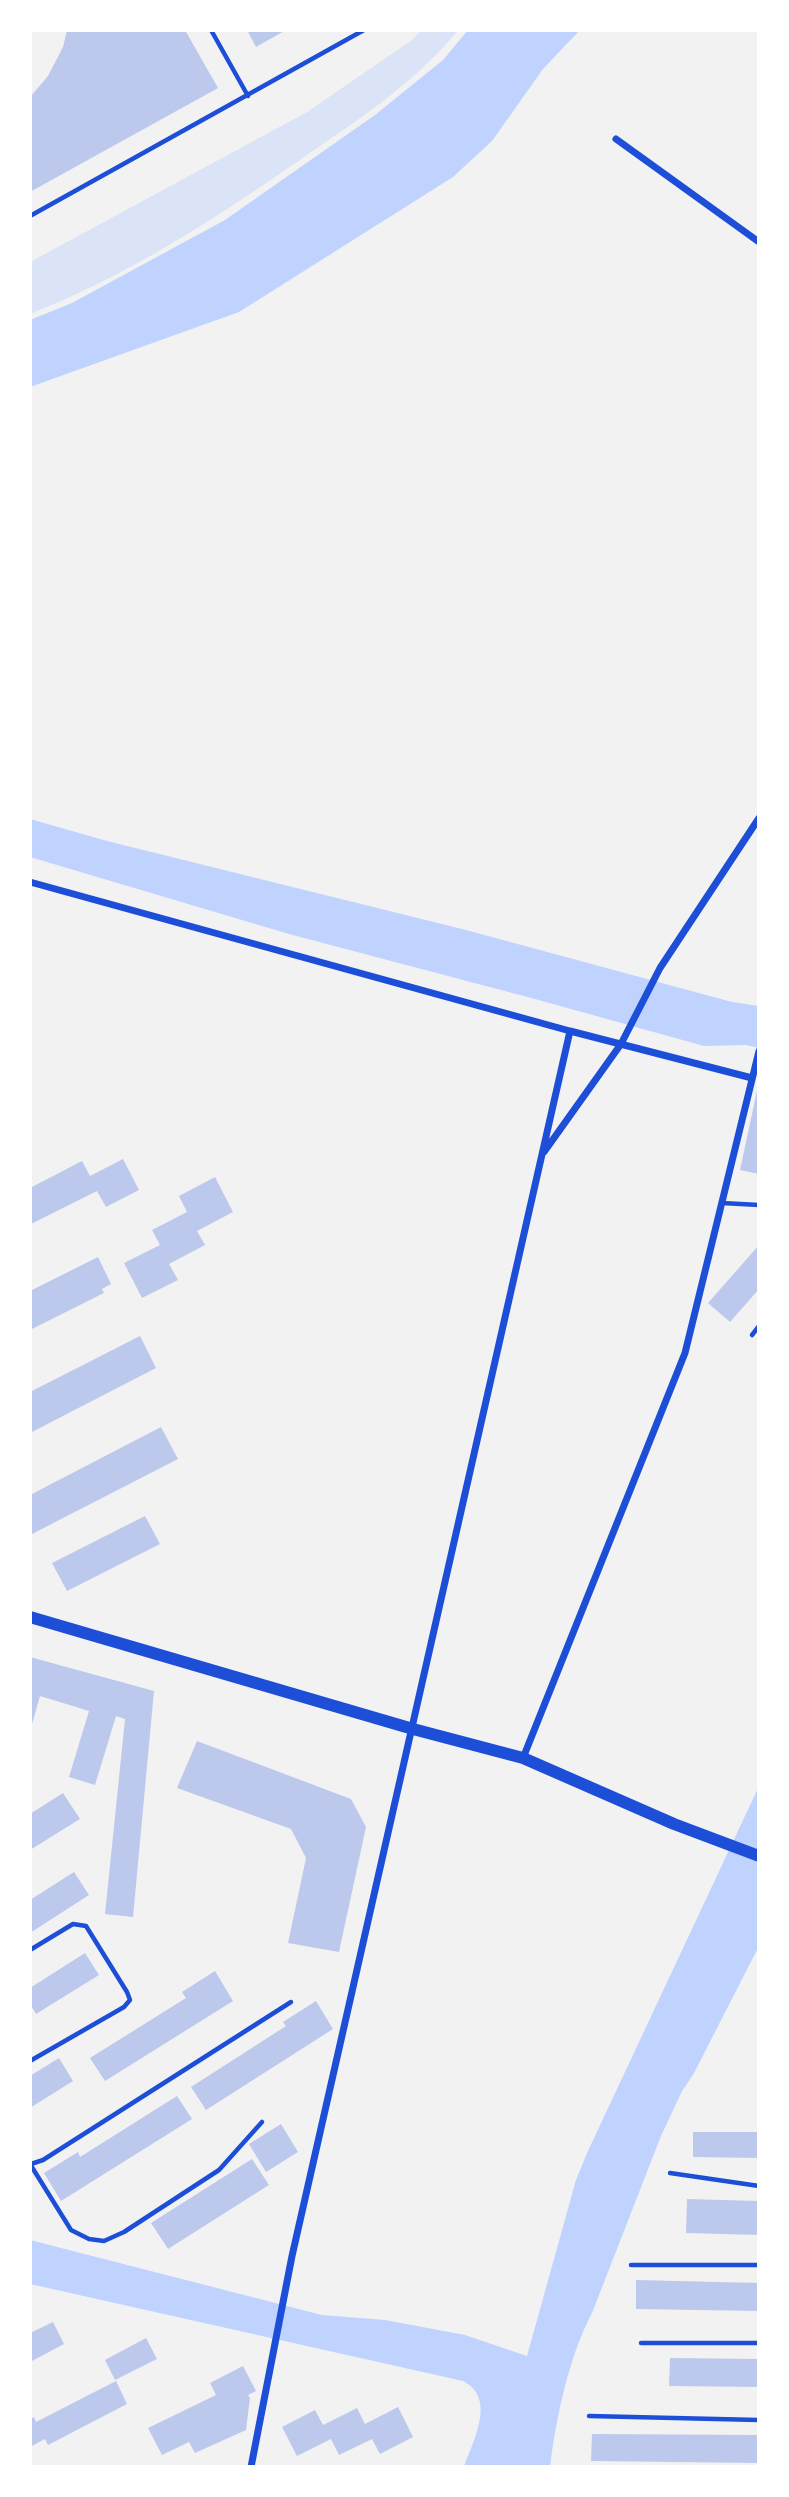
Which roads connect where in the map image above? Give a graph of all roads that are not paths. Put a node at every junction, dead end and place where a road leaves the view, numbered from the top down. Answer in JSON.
{"nodes":[{"id":1,"x":211,"y":30,"type":"edge"},
{"id":2,"x":364,"y":30,"type":"edge"},
{"id":3,"x":248,"y":96,"type":"junction"},
{"id":4,"x":616,"y":139,"type":"dead end"},
{"id":5,"x":30,"y":216,"type":"edge"},
{"id":6,"x":759,"y":242,"type":"edge"},
{"id":7,"x":759,"y":818,"type":"edge"},
{"id":8,"x":30,"y":882,"type":"edge"},
{"id":9,"x":570,"y":1031,"type":"junction"},
{"id":10,"x":621,"y":1044,"type":"junction"},
{"id":11,"x":759,"y":1054,"type":"edge"},
{"id":12,"x":752,"y":1078,"type":"junction"},
{"id":13,"x":542,"y":1154,"type":"junction"},
{"id":14,"x":722,"y":1203,"type":"junction"},
{"id":15,"x":759,"y":1205,"type":"edge"},
{"id":16,"x":759,"y":1326,"type":"edge"},
{"id":17,"x":752,"y":1335,"type":"dead end"},
{"id":18,"x":30,"y":1617,"type":"edge"},
{"id":19,"x":413,"y":1730,"type":"junction"},
{"id":20,"x":523,"y":1758,"type":"junction"},
{"id":21,"x":759,"y":1856,"type":"edge"},
{"id":22,"x":30,"y":1950,"type":"edge"},
{"id":23,"x":291,"y":2002,"type":"dead end"},
{"id":24,"x":30,"y":2061,"type":"edge"},
{"id":25,"x":262,"y":2122,"type":"dead end"},
{"id":26,"x":30,"y":2164,"type":"edge"},
{"id":27,"x":670,"y":2174,"type":"dead end"},
{"id":28,"x":759,"y":2186,"type":"edge"},
{"id":29,"x":631,"y":2265,"type":"dead end"},
{"id":30,"x":759,"y":2265,"type":"edge"},
{"id":31,"x":641,"y":2343,"type":"dead end"},
{"id":32,"x":759,"y":2343,"type":"edge"},
{"id":33,"x":589,"y":2416,"type":"dead end"},
{"id":34,"x":759,"y":2420,"type":"edge"},
{"id":35,"x":250,"y":2467,"type":"edge"}],
"edges":[{"from":1,"to":3,"type":"lane"},
{"from":2,"to":3,"type":"lane"},
{"from":3,"to":5,"type":"lane"},
{"from":4,"to":6,"type":"street"},
{"from":7,"to":10,"type":"street"},
{"from":8,"to":9,"type":"street"},
{"from":9,"to":10,"type":"street"},
{"from":9,"to":13,"type":"street"},
{"from":10,"to":12,"type":"street"},
{"from":10,"to":13,"type":"street"},
{"from":11,"to":12,"type":"street"},
{"from":12,"to":14,"type":"street"},
{"from":13,"to":19,"type":"street"},
{"from":14,"to":15,"type":"lane"},
{"from":14,"to":20,"type":"street"},
{"from":16,"to":17,"type":"lane"},
{"from":18,"to":19,"type":"main road"},
{"from":19,"to":20,"type":"main road"},
{"from":19,"to":35,"type":"street"},
{"from":20,"to":21,"type":"main road"},
{"from":22,"to":24,"type":"lane"},
{"from":23,"to":26,"type":"lane"},
{"from":25,"to":26,"type":"lane"},
{"from":27,"to":28,"type":"lane"},
{"from":29,"to":30,"type":"lane"},
{"from":31,"to":32,"type":"lane"},
{"from":33,"to":34,"type":"lane"}]}
